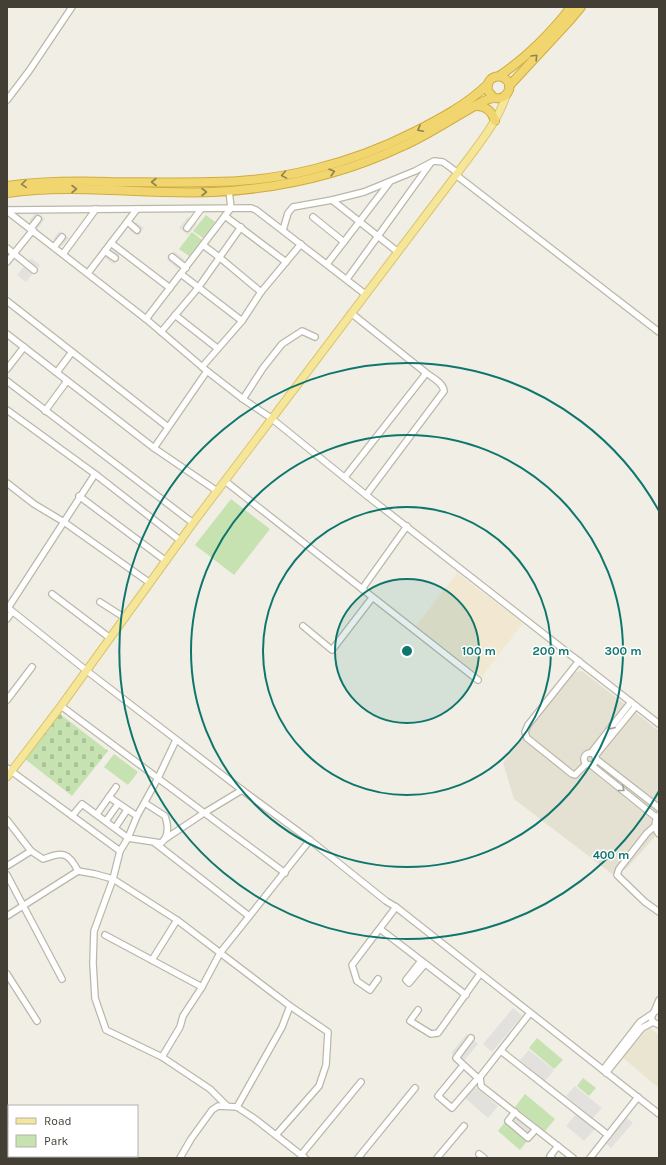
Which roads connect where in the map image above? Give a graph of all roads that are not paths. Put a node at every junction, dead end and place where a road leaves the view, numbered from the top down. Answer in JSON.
{"nodes":[{"id":1,"x":72,"y":7,"type":"edge"},
{"id":2,"x":571,"y":7,"type":"edge"},
{"id":3,"x":580,"y":7,"type":"edge"},
{"id":4,"x":499,"y":76,"type":"junction"},
{"id":5,"x":487,"y":85,"type":"junction"},
{"id":6,"x":508,"y":90,"type":"junction"},
{"id":7,"x":496,"y":98,"type":"junction"},
{"id":8,"x":7,"y":100,"type":"edge"},
{"id":9,"x":475,"y":106,"type":"junction"},
{"id":10,"x":501,"y":111,"type":"junction"},
{"id":11,"x":495,"y":121,"type":"junction"},
{"id":12,"x":431,"y":162,"type":"junction"},
{"id":13,"x":457,"y":174,"type":"junction"},
{"id":14,"x":389,"y":182,"type":"junction"},
{"id":15,"x":7,"y":186,"type":"edge"},
{"id":16,"x":229,"y":190,"type":"junction"},
{"id":17,"x":7,"y":193,"type":"edge"},
{"id":18,"x":332,"y":200,"type":"junction"},
{"id":19,"x":230,"y":208,"type":"junction"},
{"id":20,"x":96,"y":209,"type":"junction"},
{"id":21,"x":137,"y":209,"type":"junction"},
{"id":22,"x":201,"y":209,"type":"junction"},
{"id":23,"x":7,"y":210,"type":"edge"},
{"id":24,"x":225,"y":216,"type":"junction"},
{"id":25,"x":313,"y":217,"type":"dead end"},
{"id":26,"x":38,"y":218,"type":"dead end"},
{"id":27,"x":128,"y":222,"type":"junction"},
{"id":28,"x":359,"y":222,"type":"junction"},
{"id":29,"x":241,"y":227,"type":"junction"},
{"id":30,"x":187,"y":228,"type":"dead end"},
{"id":31,"x":32,"y":229,"type":"junction"},
{"id":32,"x":137,"y":230,"type":"dead end"},
{"id":33,"x":283,"y":230,"type":"junction"},
{"id":34,"x":378,"y":236,"type":"junction"},
{"id":35,"x":62,"y":237,"type":"dead end"},
{"id":36,"x":112,"y":242,"type":"junction"},
{"id":37,"x":344,"y":242,"type":"junction"},
{"id":38,"x":301,"y":244,"type":"junction"},
{"id":39,"x":203,"y":245,"type":"junction"},
{"id":40,"x":54,"y":247,"type":"junction"},
{"id":41,"x":7,"y":248,"type":"edge"},
{"id":42,"x":105,"y":251,"type":"junction"},
{"id":43,"x":398,"y":252,"type":"junction"},
{"id":44,"x":14,"y":254,"type":"junction"},
{"id":45,"x":63,"y":254,"type":"junction"},
{"id":46,"x":172,"y":257,"type":"dead end"},
{"id":47,"x":115,"y":258,"type":"dead end"},
{"id":48,"x":219,"y":258,"type":"junction"},
{"id":49,"x":7,"y":262,"type":"edge"},
{"id":50,"x":286,"y":262,"type":"junction"},
{"id":51,"x":327,"y":264,"type":"junction"},
{"id":52,"x":186,"y":268,"type":"junction"},
{"id":53,"x":34,"y":270,"type":"dead end"},
{"id":54,"x":88,"y":273,"type":"junction"},
{"id":55,"x":181,"y":274,"type":"junction"},
{"id":56,"x":347,"y":279,"type":"junction"},
{"id":57,"x":170,"y":288,"type":"junction"},
{"id":58,"x":198,"y":288,"type":"junction"},
{"id":59,"x":261,"y":292,"type":"junction"},
{"id":60,"x":365,"y":294,"type":"junction"},
{"id":61,"x":7,"y":301,"type":"edge"},
{"id":62,"x":351,"y":313,"type":"junction"},
{"id":63,"x":175,"y":316,"type":"junction"},
{"id":64,"x":146,"y":319,"type":"junction"},
{"id":65,"x":242,"y":321,"type":"junction"},
{"id":66,"x":161,"y":332,"type":"junction"},
{"id":67,"x":659,"y":332,"type":"edge"},
{"id":68,"x":7,"y":334,"type":"edge"},
{"id":69,"x":315,"y":337,"type":"dead end"},
{"id":70,"x":24,"y":347,"type":"junction"},
{"id":71,"x":217,"y":348,"type":"junction"},
{"id":72,"x":72,"y":352,"type":"junction"},
{"id":73,"x":202,"y":367,"type":"junction"},
{"id":74,"x":7,"y":369,"type":"edge"},
{"id":75,"x":207,"y":371,"type":"junction"},
{"id":76,"x":57,"y":372,"type":"junction"},
{"id":77,"x":425,"y":372,"type":"junction"},
{"id":78,"x":7,"y":381,"type":"edge"},
{"id":79,"x":67,"y":381,"type":"junction"},
{"id":80,"x":243,"y":399,"type":"junction"},
{"id":81,"x":7,"y":410,"type":"edge"},
{"id":82,"x":45,"y":411,"type":"junction"},
{"id":83,"x":271,"y":418,"type":"junction"},
{"id":84,"x":168,"y":427,"type":"junction"},
{"id":85,"x":154,"y":448,"type":"junction"},
{"id":86,"x":95,"y":474,"type":"junction"},
{"id":87,"x":344,"y":477,"type":"junction"},
{"id":88,"x":224,"y":481,"type":"junction"},
{"id":89,"x":7,"y":483,"type":"edge"},
{"id":90,"x":217,"y":491,"type":"junction"},
{"id":91,"x":366,"y":495,"type":"junction"},
{"id":92,"x":80,"y":496,"type":"junction"},
{"id":93,"x":64,"y":522,"type":"junction"},
{"id":94,"x":193,"y":523,"type":"junction"},
{"id":95,"x":407,"y":526,"type":"junction"},
{"id":96,"x":181,"y":541,"type":"junction"},
{"id":97,"x":166,"y":561,"type":"junction"},
{"id":98,"x":150,"y":583,"type":"junction"},
{"id":99,"x":362,"y":589,"type":"junction"},
{"id":100,"x":52,"y":594,"type":"dead end"},
{"id":101,"x":372,"y":598,"type":"junction"},
{"id":102,"x":100,"y":602,"type":"dead end"},
{"id":103,"x":9,"y":609,"type":"edge"},
{"id":104,"x":125,"y":618,"type":"junction"},
{"id":105,"x":7,"y":619,"type":"edge"},
{"id":106,"x":303,"y":626,"type":"dead end"},
{"id":107,"x":110,"y":638,"type":"junction"},
{"id":108,"x":579,"y":661,"type":"junction"},
{"id":109,"x":32,"y":667,"type":"dead end"},
{"id":110,"x":87,"y":671,"type":"junction"},
{"id":111,"x":478,"y":680,"type":"dead end"},
{"id":112,"x":7,"y":700,"type":"edge"},
{"id":113,"x":631,"y":702,"type":"junction"},
{"id":114,"x":61,"y":706,"type":"junction"},
{"id":115,"x":636,"y":706,"type":"junction"},
{"id":116,"x":659,"y":724,"type":"edge"},
{"id":117,"x":176,"y":740,"type":"junction"},
{"id":118,"x":594,"y":756,"type":"junction"},
{"id":119,"x":589,"y":764,"type":"junction"},
{"id":120,"x":8,"y":772,"type":"edge"},
{"id":121,"x":158,"y":778,"type":"junction"},
{"id":122,"x":116,"y":786,"type":"dead end"},
{"id":123,"x":242,"y":790,"type":"junction"},
{"id":124,"x":109,"y":797,"type":"junction"},
{"id":125,"x":145,"y":803,"type":"junction"},
{"id":126,"x":118,"y":804,"type":"junction"},
{"id":127,"x":659,"y":808,"type":"edge"},
{"id":128,"x":127,"y":810,"type":"junction"},
{"id":129,"x":204,"y":813,"type":"junction"},
{"id":130,"x":96,"y":814,"type":"junction"},
{"id":131,"x":72,"y":816,"type":"junction"},
{"id":132,"x":137,"y":816,"type":"junction"},
{"id":133,"x":658,"y":816,"type":"edge"},
{"id":134,"x":7,"y":820,"type":"edge"},
{"id":135,"x":106,"y":822,"type":"junction"},
{"id":136,"x":655,"y":826,"type":"junction"},
{"id":137,"x":115,"y":828,"type":"junction"},
{"id":138,"x":659,"y":834,"type":"edge"},
{"id":139,"x":128,"y":838,"type":"junction"},
{"id":140,"x":165,"y":839,"type":"junction"},
{"id":141,"x":310,"y":840,"type":"junction"},
{"id":142,"x":155,"y":843,"type":"junction"},
{"id":143,"x":31,"y":851,"type":"junction"},
{"id":144,"x":120,"y":851,"type":"junction"},
{"id":145,"x":7,"y":866,"type":"edge"},
{"id":146,"x":78,"y":871,"type":"junction"},
{"id":147,"x":284,"y":873,"type":"junction"},
{"id":148,"x":7,"y":875,"type":"edge"},
{"id":149,"x":113,"y":879,"type":"junction"},
{"id":150,"x":23,"y":906,"type":"junction"},
{"id":151,"x":396,"y":907,"type":"junction"},
{"id":152,"x":659,"y":912,"type":"edge"},
{"id":153,"x":7,"y":916,"type":"edge"},
{"id":154,"x":249,"y":916,"type":"junction"},
{"id":155,"x":177,"y":920,"type":"junction"},
{"id":156,"x":380,"y":929,"type":"junction"},
{"id":157,"x":105,"y":935,"type":"dead end"},
{"id":158,"x":220,"y":953,"type":"junction"},
{"id":159,"x":152,"y":960,"type":"junction"},
{"id":160,"x":7,"y":974,"type":"edge"},
{"id":161,"x":480,"y":974,"type":"junction"},
{"id":162,"x":62,"y":979,"type":"dead end"},
{"id":163,"x":378,"y":979,"type":"dead end"},
{"id":164,"x":202,"y":987,"type":"junction"},
{"id":165,"x":466,"y":995,"type":"junction"},
{"id":166,"x":659,"y":1000,"type":"edge"},
{"id":167,"x":290,"y":1006,"type":"junction"},
{"id":168,"x":418,"y":1010,"type":"dead end"},
{"id":169,"x":655,"y":1012,"type":"edge"},
{"id":170,"x":530,"y":1013,"type":"junction"},
{"id":171,"x":37,"y":1021,"type":"dead end"},
{"id":172,"x":656,"y":1024,"type":"edge"},
{"id":173,"x":470,"y":1038,"type":"dead end"},
{"id":174,"x":501,"y":1051,"type":"junction"},
{"id":175,"x":162,"y":1057,"type":"junction"},
{"id":176,"x":461,"y":1068,"type":"dead end"},
{"id":177,"x":605,"y":1071,"type":"junction"},
{"id":178,"x":479,"y":1079,"type":"junction"},
{"id":179,"x":361,"y":1082,"type":"dead end"},
{"id":180,"x":415,"y":1088,"type":"dead end"},
{"id":181,"x":638,"y":1097,"type":"junction"},
{"id":182,"x":227,"y":1106,"type":"junction"},
{"id":183,"x":237,"y":1107,"type":"junction"},
{"id":184,"x":515,"y":1112,"type":"junction"},
{"id":185,"x":659,"y":1114,"type":"edge"},
{"id":186,"x":464,"y":1126,"type":"dead end"},
{"id":187,"x":536,"y":1129,"type":"junction"},
{"id":188,"x":276,"y":1135,"type":"junction"},
{"id":189,"x":608,"y":1135,"type":"junction"},
{"id":190,"x":558,"y":1146,"type":"junction"},
{"id":191,"x":303,"y":1156,"type":"edge"},
{"id":192,"x":180,"y":1158,"type":"edge"},
{"id":193,"x":358,"y":1158,"type":"edge"},
{"id":194,"x":437,"y":1158,"type":"edge"},
{"id":195,"x":552,"y":1158,"type":"edge"},
{"id":196,"x":572,"y":1158,"type":"edge"},
{"id":197,"x":590,"y":1158,"type":"edge"}],
"edges":[{"from":1,"to":8,"type":"street"},
{"from":2,"to":4,"type":"highway"},
{"from":6,"to":3,"type":"highway","one_way":true},
{"from":4,"to":5,"type":"highway"},
{"from":4,"to":6,"type":"highway"},
{"from":5,"to":7,"type":"highway"},
{"from":5,"to":15,"type":"highway","one_way":true},
{"from":6,"to":7,"type":"highway"},
{"from":6,"to":10,"type":"main road"},
{"from":7,"to":9,"type":"highway"},
{"from":7,"to":10,"type":"main road"},
{"from":9,"to":11,"type":"highway"},
{"from":16,"to":9,"type":"highway","one_way":true},
{"from":10,"to":11,"type":"main road"},
{"from":11,"to":13,"type":"main road"},
{"from":12,"to":13,"type":"street"},
{"from":12,"to":14,"type":"street"},
{"from":12,"to":34,"type":"street"},
{"from":13,"to":43,"type":"main road"},
{"from":13,"to":67,"type":"street"},
{"from":14,"to":18,"type":"street"},
{"from":14,"to":28,"type":"street"},
{"from":17,"to":16,"type":"highway","one_way":true},
{"from":16,"to":19,"type":"street"},
{"from":18,"to":28,"type":"street"},
{"from":18,"to":33,"type":"street"},
{"from":19,"to":22,"type":"street"},
{"from":19,"to":24,"type":"street"},
{"from":19,"to":33,"type":"street"},
{"from":20,"to":21,"type":"street"},
{"from":20,"to":23,"type":"street"},
{"from":20,"to":45,"type":"street"},
{"from":21,"to":22,"type":"street"},
{"from":21,"to":27,"type":"street"},
{"from":22,"to":30,"type":"street"},
{"from":23,"to":31,"type":"street"},
{"from":24,"to":29,"type":"street"},
{"from":24,"to":39,"type":"street"},
{"from":25,"to":37,"type":"street"},
{"from":26,"to":31,"type":"street"},
{"from":27,"to":32,"type":"street"},
{"from":27,"to":36,"type":"street"},
{"from":28,"to":34,"type":"street"},
{"from":28,"to":37,"type":"street"},
{"from":29,"to":48,"type":"street"},
{"from":29,"to":50,"type":"street"},
{"from":31,"to":40,"type":"street"},
{"from":31,"to":44,"type":"street"},
{"from":33,"to":38,"type":"street"},
{"from":34,"to":43,"type":"street"},
{"from":34,"to":56,"type":"street"},
{"from":35,"to":40,"type":"street"},
{"from":36,"to":42,"type":"street"},
{"from":36,"to":57,"type":"street"},
{"from":37,"to":51,"type":"street"},
{"from":38,"to":50,"type":"street"},
{"from":38,"to":51,"type":"street"},
{"from":39,"to":48,"type":"street"},
{"from":39,"to":52,"type":"street"},
{"from":40,"to":45,"type":"street"},
{"from":41,"to":44,"type":"street"},
{"from":42,"to":47,"type":"street"},
{"from":42,"to":54,"type":"street"},
{"from":43,"to":60,"type":"main road"},
{"from":44,"to":49,"type":"street"},
{"from":44,"to":53,"type":"street"},
{"from":45,"to":54,"type":"street"},
{"from":46,"to":52,"type":"street"},
{"from":48,"to":58,"type":"street"},
{"from":48,"to":59,"type":"street"},
{"from":50,"to":59,"type":"street"},
{"from":51,"to":56,"type":"street"},
{"from":52,"to":55,"type":"street"},
{"from":54,"to":64,"type":"street"},
{"from":55,"to":57,"type":"street"},
{"from":55,"to":58,"type":"street"},
{"from":56,"to":60,"type":"street"},
{"from":57,"to":64,"type":"street"},
{"from":58,"to":63,"type":"street"},
{"from":58,"to":65,"type":"street"},
{"from":59,"to":65,"type":"street"},
{"from":60,"to":62,"type":"main road"},
{"from":61,"to":72,"type":"street"},
{"from":62,"to":77,"type":"street"},
{"from":62,"to":83,"type":"main road"},
{"from":63,"to":66,"type":"street"},
{"from":63,"to":71,"type":"street"},
{"from":64,"to":66,"type":"street"},
{"from":65,"to":71,"type":"street"},
{"from":66,"to":73,"type":"street"},
{"from":68,"to":70,"type":"street"},
{"from":69,"to":80,"type":"street"},
{"from":70,"to":74,"type":"street"},
{"from":70,"to":76,"type":"street"},
{"from":71,"to":73,"type":"street"},
{"from":72,"to":76,"type":"street"},
{"from":72,"to":84,"type":"street"},
{"from":73,"to":75,"type":"street"},
{"from":75,"to":80,"type":"street"},
{"from":75,"to":84,"type":"street"},
{"from":76,"to":79,"type":"street"},
{"from":77,"to":87,"type":"street"},
{"from":77,"to":91,"type":"street"},
{"from":78,"to":82,"type":"street"},
{"from":79,"to":82,"type":"street"},
{"from":79,"to":85,"type":"street"},
{"from":80,"to":83,"type":"street"},
{"from":81,"to":86,"type":"street"},
{"from":82,"to":94,"type":"street"},
{"from":83,"to":87,"type":"street"},
{"from":83,"to":88,"type":"main road"},
{"from":84,"to":85,"type":"street"},
{"from":85,"to":90,"type":"street"},
{"from":86,"to":92,"type":"street"},
{"from":86,"to":96,"type":"street"},
{"from":87,"to":91,"type":"street"},
{"from":88,"to":90,"type":"main road"},
{"from":88,"to":99,"type":"street"},
{"from":89,"to":93,"type":"street"},
{"from":90,"to":94,"type":"main road"},
{"from":91,"to":95,"type":"street"},
{"from":92,"to":93,"type":"street"},
{"from":92,"to":97,"type":"street"},
{"from":93,"to":98,"type":"street"},
{"from":93,"to":103,"type":"street"},
{"from":94,"to":96,"type":"main road"},
{"from":95,"to":99,"type":"street"},
{"from":95,"to":108,"type":"street"},
{"from":96,"to":97,"type":"main road"},
{"from":97,"to":98,"type":"main road"},
{"from":98,"to":104,"type":"main road"},
{"from":99,"to":101,"type":"street"},
{"from":100,"to":107,"type":"street"},
{"from":101,"to":106,"type":"street"},
{"from":101,"to":111,"type":"street"},
{"from":102,"to":104,"type":"street"},
{"from":103,"to":105,"type":"street"},
{"from":103,"to":110,"type":"street"},
{"from":104,"to":107,"type":"main road"},
{"from":107,"to":110,"type":"main road"},
{"from":108,"to":113,"type":"street"},
{"from":108,"to":119,"type":"street"},
{"from":109,"to":112,"type":"street"},
{"from":110,"to":114,"type":"main road"},
{"from":110,"to":117,"type":"street"},
{"from":113,"to":115,"type":"street"},
{"from":113,"to":118,"type":"street","one_way":true},
{"from":114,"to":120,"type":"main road"},
{"from":114,"to":121,"type":"street"},
{"from":115,"to":116,"type":"street"},
{"from":115,"to":118,"type":"street"},
{"from":117,"to":121,"type":"street"},
{"from":117,"to":123,"type":"street"},
{"from":118,"to":119,"type":"street"},
{"from":118,"to":119,"type":"street"},
{"from":118,"to":127,"type":"street"},
{"from":119,"to":133,"type":"street","one_way":true},
{"from":120,"to":131,"type":"street"},
{"from":121,"to":125,"type":"street"},
{"from":121,"to":129,"type":"street"},
{"from":122,"to":124,"type":"street"},
{"from":123,"to":129,"type":"street"},
{"from":123,"to":141,"type":"street"},
{"from":124,"to":126,"type":"street"},
{"from":124,"to":130,"type":"street"},
{"from":125,"to":132,"type":"street"},
{"from":125,"to":140,"type":"street"},
{"from":126,"to":128,"type":"street"},
{"from":126,"to":135,"type":"street"},
{"from":128,"to":132,"type":"street"},
{"from":128,"to":137,"type":"street"},
{"from":129,"to":140,"type":"street"},
{"from":129,"to":147,"type":"street"},
{"from":130,"to":131,"type":"street"},
{"from":130,"to":135,"type":"street"},
{"from":131,"to":144,"type":"street"},
{"from":132,"to":139,"type":"street"},
{"from":133,"to":136,"type":"street"},
{"from":134,"to":143,"type":"street"},
{"from":135,"to":137,"type":"street"},
{"from":136,"to":138,"type":"street"},
{"from":136,"to":152,"type":"street"},
{"from":137,"to":139,"type":"street"},
{"from":139,"to":142,"type":"street"},
{"from":139,"to":144,"type":"street"},
{"from":140,"to":142,"type":"street"},
{"from":141,"to":147,"type":"street"},
{"from":141,"to":151,"type":"street"},
{"from":142,"to":154,"type":"street"},
{"from":143,"to":145,"type":"street"},
{"from":143,"to":146,"type":"street"},
{"from":144,"to":149,"type":"street"},
{"from":146,"to":149,"type":"street"},
{"from":146,"to":150,"type":"street"},
{"from":147,"to":154,"type":"street"},
{"from":148,"to":150,"type":"street"},
{"from":149,"to":155,"type":"street"},
{"from":149,"to":175,"type":"street"},
{"from":150,"to":153,"type":"street"},
{"from":150,"to":162,"type":"street"},
{"from":151,"to":156,"type":"street"},
{"from":151,"to":161,"type":"street"},
{"from":154,"to":158,"type":"street"},
{"from":155,"to":158,"type":"street"},
{"from":155,"to":159,"type":"street"},
{"from":156,"to":163,"type":"street"},
{"from":156,"to":165,"type":"street"},
{"from":157,"to":159,"type":"street"},
{"from":158,"to":164,"type":"street"},
{"from":158,"to":167,"type":"street"},
{"from":159,"to":164,"type":"street"},
{"from":160,"to":171,"type":"street"},
{"from":161,"to":165,"type":"street"},
{"from":161,"to":170,"type":"street"},
{"from":164,"to":175,"type":"street"},
{"from":165,"to":168,"type":"street"},
{"from":166,"to":169,"type":"street"},
{"from":167,"to":183,"type":"street"},
{"from":167,"to":188,"type":"street"},
{"from":169,"to":172,"type":"street"},
{"from":169,"to":177,"type":"street"},
{"from":170,"to":174,"type":"street"},
{"from":170,"to":177,"type":"street"},
{"from":172,"to":177,"type":"street"},
{"from":173,"to":178,"type":"street"},
{"from":174,"to":178,"type":"street"},
{"from":174,"to":189,"type":"street"},
{"from":175,"to":182,"type":"street"},
{"from":176,"to":178,"type":"street"},
{"from":177,"to":181,"type":"street"},
{"from":178,"to":184,"type":"street"},
{"from":179,"to":191,"type":"street"},
{"from":180,"to":193,"type":"street"},
{"from":181,"to":185,"type":"street"},
{"from":181,"to":189,"type":"street"},
{"from":182,"to":183,"type":"street"},
{"from":182,"to":192,"type":"street"},
{"from":183,"to":188,"type":"street"},
{"from":184,"to":187,"type":"street"},
{"from":184,"to":187,"type":"street"},
{"from":186,"to":194,"type":"street"},
{"from":187,"to":190,"type":"street"},
{"from":188,"to":191,"type":"street"},
{"from":189,"to":197,"type":"street"},
{"from":190,"to":195,"type":"street"},
{"from":190,"to":196,"type":"street"}]}
